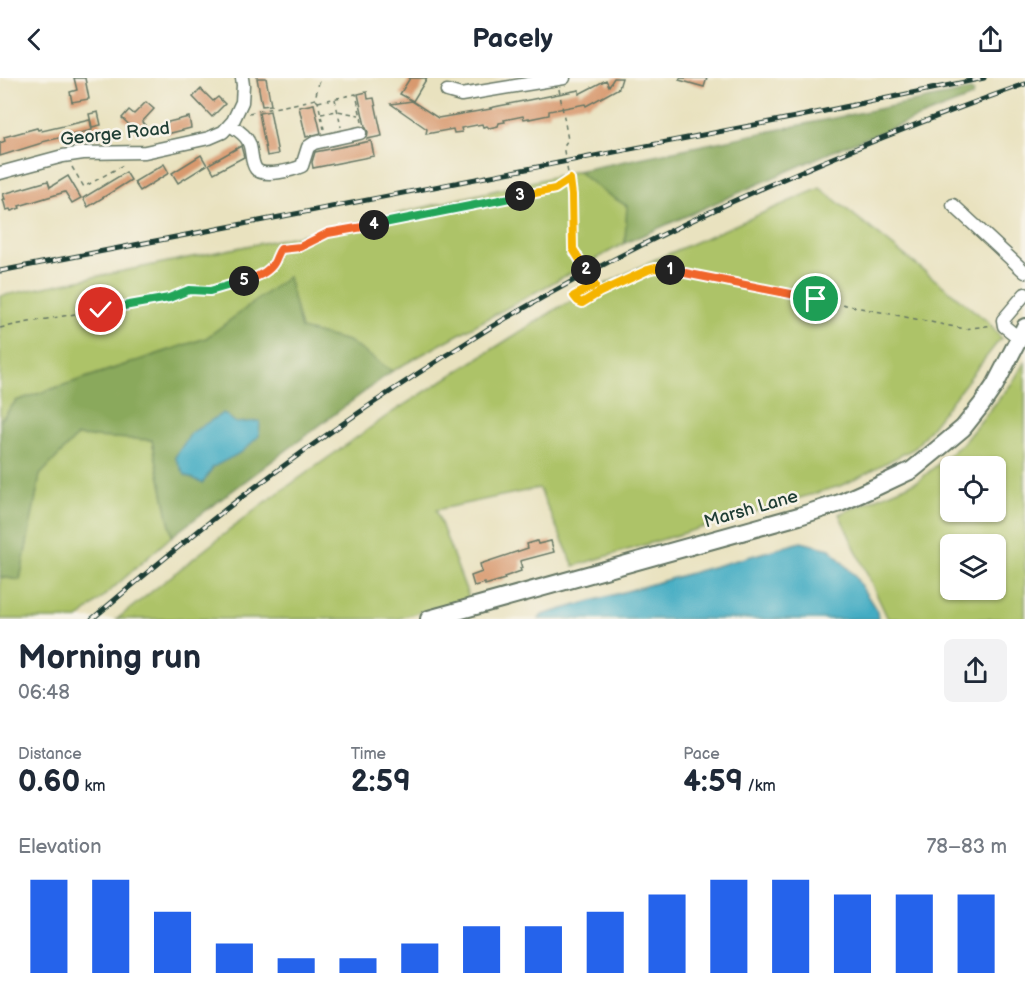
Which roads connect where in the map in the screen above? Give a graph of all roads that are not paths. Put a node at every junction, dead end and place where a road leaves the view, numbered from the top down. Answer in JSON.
{"nodes":[{"id":1,"x":242,"y":78,"type":"edge"},
{"id":2,"x":560,"y":79,"type":"edge"},
{"id":3,"x":447,"y":91,"type":"dead end"},
{"id":4,"x":233,"y":120,"type":"junction"},
{"id":5,"x":360,"y":133,"type":"road end"},
{"id":6,"x":0,"y":173,"type":"edge"},
{"id":7,"x":953,"y":205,"type":"dead end"},
{"id":8,"x":1025,"y":272,"type":"edge"},
{"id":9,"x":1025,"y":294,"type":"edge"},
{"id":10,"x":1022,"y":332,"type":"edge"},
{"id":11,"x":429,"y":619,"type":"edge"}],
"edges":[{"from":1,"to":4,"type":"street"},
{"from":2,"to":3,"type":"street"},
{"from":4,"to":5,"type":"street"},
{"from":4,"to":6,"type":"street","name":"George Road"},
{"from":7,"to":8,"type":"street"},
{"from":9,"to":10,"type":"street","name":"Marsh Lane"},
{"from":10,"to":11,"type":"main road","name":"Marsh Lane"}]}
